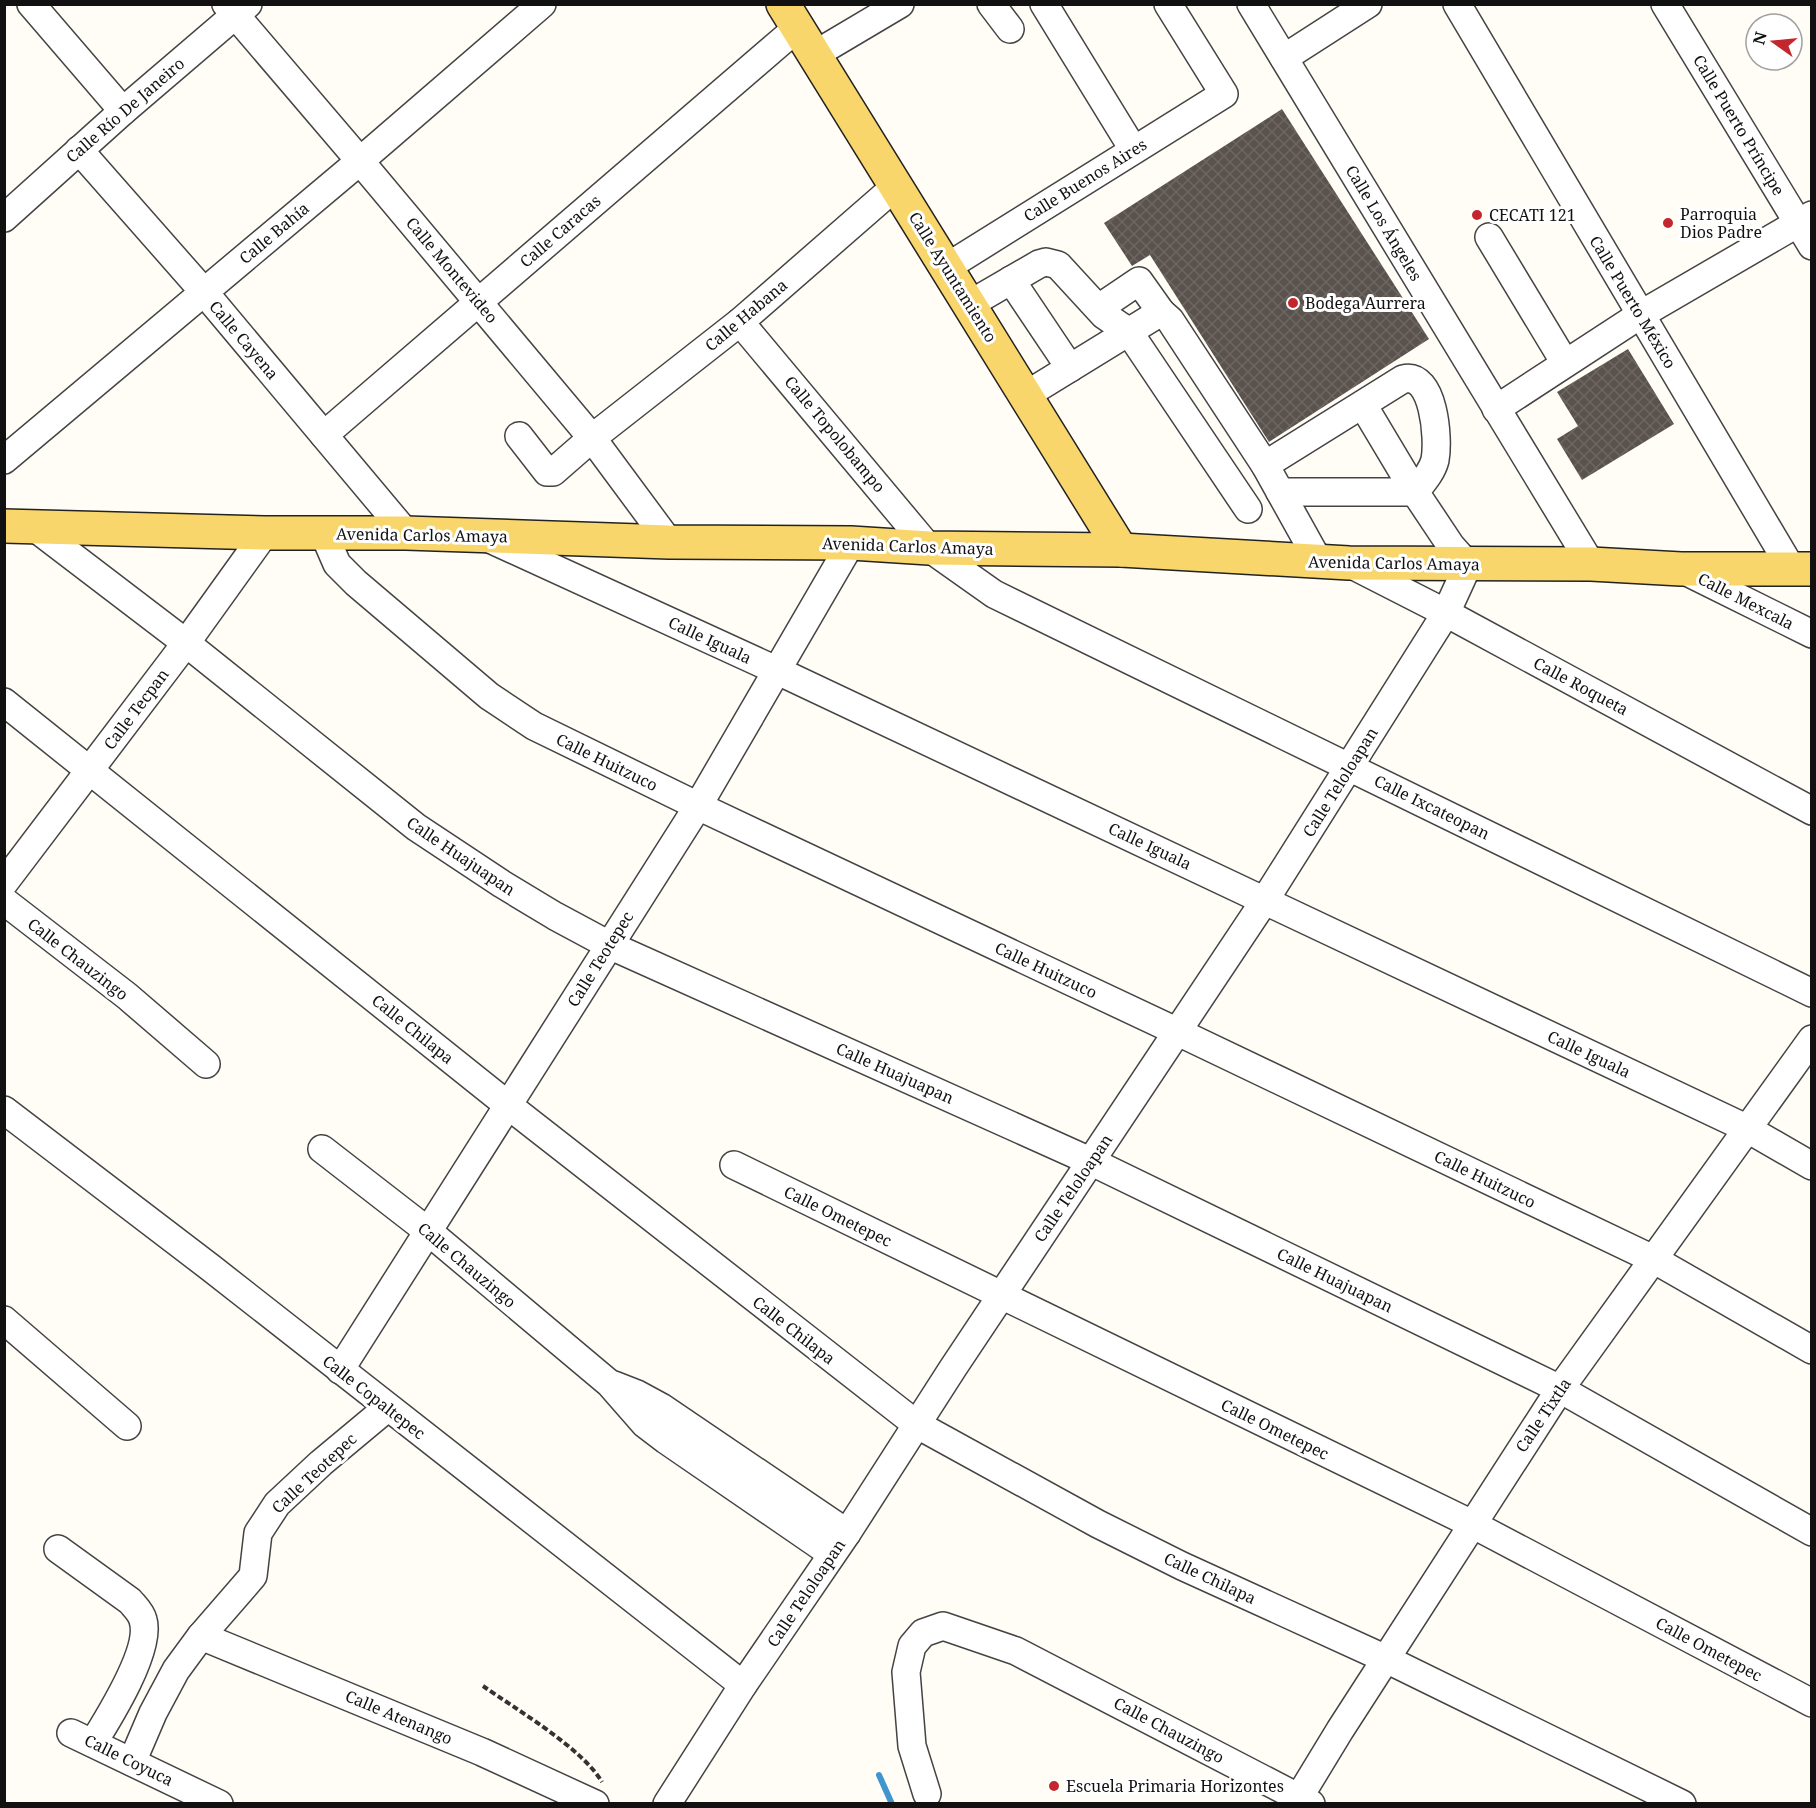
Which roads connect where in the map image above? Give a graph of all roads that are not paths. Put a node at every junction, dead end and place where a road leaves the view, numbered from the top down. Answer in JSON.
{"nodes":[{"id":1,"x":31,"y":4,"type":"edge"},
{"id":2,"x":542,"y":4,"type":"edge"},
{"id":3,"x":900,"y":4,"type":"edge"},
{"id":4,"x":991,"y":4,"type":"edge"},
{"id":5,"x":1044,"y":4,"type":"edge"},
{"id":6,"x":1168,"y":4,"type":"edge"},
{"id":7,"x":1251,"y":4,"type":"edge"},
{"id":8,"x":1368,"y":4,"type":"edge"},
{"id":9,"x":1457,"y":4,"type":"edge"},
{"id":10,"x":1665,"y":4,"type":"edge"},
{"id":11,"x":236,"y":8,"type":"edge"},
{"id":12,"x":1010,"y":28,"type":"dead end"},
{"id":13,"x":798,"y":29,"type":"edge"},
{"id":14,"x":1284,"y":58,"type":"junction"},
{"id":15,"x":123,"y":111,"type":"junction"},
{"id":16,"x":1133,"y":149,"type":"junction"},
{"id":17,"x":79,"y":150,"type":"junction"},
{"id":18,"x":360,"y":161,"type":"junction"},
{"id":19,"x":896,"y":186,"type":"junction"},
{"id":20,"x":4,"y":218,"type":"edge"},
{"id":21,"x":1804,"y":219,"type":"edge"},
{"id":22,"x":1490,"y":237,"type":"dead end"},
{"id":23,"x":1812,"y":246,"type":"edge"},
{"id":24,"x":946,"y":267,"type":"junction"},
{"id":25,"x":1011,"y":280,"type":"junction"},
{"id":26,"x":204,"y":292,"type":"junction"},
{"id":27,"x":478,"y":302,"type":"junction"},
{"id":28,"x":970,"y":304,"type":"junction"},
{"id":29,"x":1099,"y":308,"type":"junction"},
{"id":30,"x":1161,"y":312,"type":"junction"},
{"id":31,"x":1640,"y":315,"type":"junction"},
{"id":32,"x":740,"y":322,"type":"junction"},
{"id":33,"x":1129,"y":332,"type":"junction"},
{"id":34,"x":1565,"y":363,"type":"junction"},
{"id":35,"x":1070,"y":368,"type":"junction"},
{"id":36,"x":1026,"y":395,"type":"junction"},
{"id":37,"x":1363,"y":405,"type":"junction"},
{"id":38,"x":1496,"y":409,"type":"junction"},
{"id":39,"x":324,"y":435,"type":"junction"},
{"id":40,"x":519,"y":436,"type":"dead end"},
{"id":41,"x":592,"y":438,"type":"junction"},
{"id":42,"x":4,"y":460,"type":"edge"},
{"id":43,"x":1265,"y":465,"type":"junction"},
{"id":44,"x":1280,"y":492,"type":"junction"},
{"id":45,"x":1415,"y":492,"type":"junction"},
{"id":46,"x":1248,"y":509,"type":"dead end"},
{"id":47,"x":19,"y":526,"type":"edge"},
{"id":48,"x":265,"y":533,"type":"junction"},
{"id":49,"x":406,"y":533,"type":"junction"},
{"id":50,"x":324,"y":534,"type":"junction"},
{"id":51,"x":483,"y":536,"type":"junction"},
{"id":52,"x":669,"y":542,"type":"junction"},
{"id":53,"x":851,"y":543,"type":"junction"},
{"id":54,"x":929,"y":548,"type":"junction"},
{"id":55,"x":1121,"y":550,"type":"junction"},
{"id":56,"x":1334,"y":562,"type":"junction"},
{"id":57,"x":1591,"y":564,"type":"junction"},
{"id":58,"x":1468,"y":565,"type":"junction"},
{"id":59,"x":1681,"y":568,"type":"junction"},
{"id":60,"x":1801,"y":568,"type":"edge"},
{"id":61,"x":1446,"y":613,"type":"junction"},
{"id":62,"x":1812,"y":634,"type":"edge"},
{"id":63,"x":186,"y":643,"type":"junction"},
{"id":64,"x":778,"y":671,"type":"junction"},
{"id":65,"x":4,"y":702,"type":"edge"},
{"id":66,"x":1350,"y":768,"type":"junction"},
{"id":67,"x":90,"y":769,"type":"junction"},
{"id":68,"x":698,"y":806,"type":"junction"},
{"id":69,"x":1812,"y":811,"type":"edge"},
{"id":70,"x":4,"y":883,"type":"edge"},
{"id":71,"x":1265,"y":900,"type":"junction"},
{"id":72,"x":4,"y":901,"type":"edge"},
{"id":73,"x":609,"y":945,"type":"junction"},
{"id":74,"x":1812,"y":993,"type":"edge"},
{"id":75,"x":1178,"y":1032,"type":"junction"},
{"id":76,"x":1812,"y":1039,"type":"edge"},
{"id":77,"x":206,"y":1064,"type":"dead end"},
{"id":78,"x":508,"y":1106,"type":"junction"},
{"id":79,"x":4,"y":1110,"type":"edge"},
{"id":80,"x":1746,"y":1128,"type":"junction"},
{"id":81,"x":322,"y":1149,"type":"dead end"},
{"id":82,"x":1090,"y":1161,"type":"junction"},
{"id":83,"x":734,"y":1165,"type":"dead end"},
{"id":84,"x":1812,"y":1166,"type":"edge"},
{"id":85,"x":429,"y":1232,"type":"junction"},
{"id":86,"x":1653,"y":1259,"type":"junction"},
{"id":87,"x":1001,"y":1296,"type":"junction"},
{"id":88,"x":4,"y":1320,"type":"edge"},
{"id":89,"x":1812,"y":1350,"type":"edge"},
{"id":90,"x":340,"y":1370,"type":"junction"},
{"id":91,"x":1560,"y":1389,"type":"junction"},
{"id":92,"x":387,"y":1408,"type":"junction"},
{"id":93,"x":916,"y":1424,"type":"junction"},
{"id":94,"x":127,"y":1426,"type":"dead end"},
{"id":95,"x":1472,"y":1524,"type":"junction"},
{"id":96,"x":1812,"y":1532,"type":"edge"},
{"id":97,"x":839,"y":1543,"type":"junction"},
{"id":98,"x":58,"y":1549,"type":"dead end"},
{"id":99,"x":201,"y":1636,"type":"junction"},
{"id":100,"x":1386,"y":1659,"type":"junction"},
{"id":101,"x":743,"y":1685,"type":"junction"},
{"id":102,"x":1812,"y":1704,"type":"edge"},
{"id":103,"x":132,"y":1762,"type":"junction"},
{"id":104,"x":927,"y":1794,"type":"dead end"},
{"id":105,"x":600,"y":1795,"type":"edge"},
{"id":106,"x":1301,"y":1802,"type":"edge"},
{"id":107,"x":219,"y":1803,"type":"edge"},
{"id":108,"x":667,"y":1803,"type":"edge"},
{"id":109,"x":1682,"y":1803,"type":"edge"}],
"edges":[{"from":1,"to":15,"type":"street"},
{"from":2,"to":18,"type":"street","name":"Calle Bahía"},
{"from":3,"to":13,"type":"street","name":"Calle Caracas"},
{"from":4,"to":12,"type":"street"},
{"from":5,"to":16,"type":"street"},
{"from":6,"to":16,"type":"street","name":"Calle Buenos Aires"},
{"from":7,"to":14,"type":"street","name":"Calle Los Ángeles"},
{"from":8,"to":14,"type":"street"},
{"from":9,"to":31,"type":"street","name":"Calle Puerto México"},
{"from":10,"to":21,"type":"street","name":"Calle Puerto Príncipe"},
{"from":11,"to":15,"type":"street","name":"Calle Río De Janeiro"},
{"from":11,"to":18,"type":"street","name":"Calle Montevideo"},
{"from":13,"to":19,"type":"main road","name":"Calle Ayuntamiento"},
{"from":13,"to":27,"type":"street","name":"Calle Caracas"},
{"from":14,"to":38,"type":"street","name":"Calle Los Ángeles"},
{"from":15,"to":17,"type":"street","name":"Calle Río De Janeiro"},
{"from":16,"to":24,"type":"street","name":"Calle Buenos Aires"},
{"from":17,"to":20,"type":"street","name":"Calle Río De Janeiro"},
{"from":17,"to":26,"type":"street","name":"Calle Cayena"},
{"from":18,"to":26,"type":"street","name":"Calle Bahía"},
{"from":18,"to":27,"type":"street","name":"Calle Montevideo"},
{"from":19,"to":24,"type":"main road","name":"Calle Ayuntamiento"},
{"from":19,"to":32,"type":"street","name":"Calle Habana"},
{"from":21,"to":23,"type":"street","name":"Calle Puerto Príncipe"},
{"from":21,"to":31,"type":"street"},
{"from":22,"to":34,"type":"street"},
{"from":24,"to":28,"type":"main road","name":"Calle Ayuntamiento"},
{"from":25,"to":28,"type":"street"},
{"from":25,"to":29,"type":"street"},
{"from":25,"to":35,"type":"street"},
{"from":26,"to":39,"type":"street","name":"Calle Cayena"},
{"from":26,"to":42,"type":"street","name":"Calle Bahía"},
{"from":27,"to":39,"type":"street","name":"Calle Caracas"},
{"from":27,"to":41,"type":"street","name":"Calle Montevideo"},
{"from":28,"to":36,"type":"main road","name":"Calle Ayuntamiento"},
{"from":29,"to":30,"type":"street"},
{"from":29,"to":33,"type":"street"},
{"from":30,"to":33,"type":"street"},
{"from":30,"to":43,"type":"street"},
{"from":31,"to":34,"type":"street"},
{"from":31,"to":60,"type":"street","name":"Calle Puerto México"},
{"from":32,"to":41,"type":"street","name":"Calle Habana"},
{"from":32,"to":54,"type":"street","name":"Calle Topolobampo"},
{"from":33,"to":35,"type":"street"},
{"from":33,"to":46,"type":"street"},
{"from":34,"to":38,"type":"street"},
{"from":35,"to":36,"type":"street"},
{"from":36,"to":55,"type":"main road","name":"Calle Ayuntamiento"},
{"from":37,"to":43,"type":"street"},
{"from":37,"to":45,"type":"street"},
{"from":37,"to":45,"type":"street"},
{"from":38,"to":57,"type":"street","name":"Calle Los Ángeles"},
{"from":39,"to":49,"type":"street","name":"Calle Cayena"},
{"from":40,"to":41,"type":"street","name":"Calle Habana"},
{"from":41,"to":52,"type":"street","name":"Calle Montevideo"},
{"from":43,"to":44,"type":"street"},
{"from":44,"to":45,"type":"street"},
{"from":44,"to":56,"type":"street"},
{"from":45,"to":58,"type":"street"},
{"from":47,"to":48,"type":"main road","name":"Avenida Carlos Amaya"},
{"from":47,"to":63,"type":"street","name":"Calle Huajuapan"},
{"from":48,"to":50,"type":"main road","name":"Avenida Carlos Amaya"},
{"from":48,"to":63,"type":"street","name":"Calle Tecpan"},
{"from":49,"to":50,"type":"main road","name":"Avenida Carlos Amaya"},
{"from":49,"to":51,"type":"main road","name":"Avenida Carlos Amaya"},
{"from":50,"to":68,"type":"street","name":"Calle Huitzuco"},
{"from":51,"to":52,"type":"main road","name":"Avenida Carlos Amaya"},
{"from":51,"to":64,"type":"street","name":"Calle Iguala"},
{"from":52,"to":53,"type":"main road","name":"Avenida Carlos Amaya"},
{"from":53,"to":54,"type":"main road","name":"Avenida Carlos Amaya"},
{"from":53,"to":64,"type":"street","name":"Calle Teotepec"},
{"from":54,"to":55,"type":"main road","name":"Avenida Carlos Amaya"},
{"from":54,"to":66,"type":"street","name":"Calle Ixcateopan"},
{"from":55,"to":56,"type":"main road","name":"Avenida Carlos Amaya"},
{"from":56,"to":58,"type":"main road","name":"Avenida Carlos Amaya"},
{"from":56,"to":61,"type":"street","name":"Calle Roqueta"},
{"from":57,"to":58,"type":"main road","name":"Avenida Carlos Amaya"},
{"from":57,"to":59,"type":"main road","name":"Avenida Carlos Amaya"},
{"from":58,"to":61,"type":"street","name":"Calle Teloloapan"},
{"from":59,"to":60,"type":"main road","name":"Avenida Carlos Amaya"},
{"from":59,"to":62,"type":"street","name":"Calle Mexcala"},
{"from":61,"to":66,"type":"street","name":"Calle Teloloapan"},
{"from":61,"to":69,"type":"street","name":"Calle Roqueta"},
{"from":63,"to":67,"type":"street","name":"Calle Tecpan"},
{"from":63,"to":73,"type":"street","name":"Calle Huajuapan"},
{"from":64,"to":68,"type":"street","name":"Calle Teotepec"},
{"from":64,"to":71,"type":"street","name":"Calle Iguala"},
{"from":65,"to":67,"type":"street","name":"Calle Chilapa"},
{"from":66,"to":71,"type":"street","name":"Calle Teloloapan"},
{"from":66,"to":74,"type":"street","name":"Calle Ixcateopan"},
{"from":67,"to":70,"type":"street","name":"Calle Tecpan"},
{"from":67,"to":78,"type":"street","name":"Calle Chilapa"},
{"from":68,"to":73,"type":"street","name":"Calle Teotepec"},
{"from":68,"to":75,"type":"street","name":"Calle Huitzuco"},
{"from":71,"to":75,"type":"street","name":"Calle Teloloapan"},
{"from":71,"to":80,"type":"street","name":"Calle Iguala"},
{"from":72,"to":77,"type":"street","name":"Calle Chauzingo"},
{"from":73,"to":78,"type":"street","name":"Calle Teotepec"},
{"from":73,"to":82,"type":"street","name":"Calle Huajuapan"},
{"from":75,"to":82,"type":"street","name":"Calle Teloloapan"},
{"from":75,"to":86,"type":"street","name":"Calle Huitzuco"},
{"from":76,"to":80,"type":"street","name":"Calle Tixtla"},
{"from":78,"to":85,"type":"street","name":"Calle Teotepec"},
{"from":78,"to":93,"type":"street","name":"Calle Chilapa"},
{"from":79,"to":90,"type":"street","name":"Calle Copaltepec"},
{"from":80,"to":84,"type":"street","name":"Calle Iguala"},
{"from":80,"to":86,"type":"street","name":"Calle Tixtla"},
{"from":81,"to":85,"type":"street","name":"Calle Chauzingo"},
{"from":82,"to":87,"type":"street","name":"Calle Teloloapan"},
{"from":82,"to":91,"type":"street","name":"Calle Huajuapan"},
{"from":83,"to":87,"type":"street","name":"Calle Ometepec"},
{"from":85,"to":90,"type":"street","name":"Calle Teotepec"},
{"from":85,"to":97,"type":"street","name":"Calle Chauzingo"},
{"from":86,"to":89,"type":"street","name":"Calle Huitzuco"},
{"from":86,"to":91,"type":"street","name":"Calle Tixtla"},
{"from":87,"to":93,"type":"street","name":"Calle Teloloapan"},
{"from":87,"to":95,"type":"street","name":"Calle Ometepec"},
{"from":88,"to":94,"type":"street"},
{"from":90,"to":92,"type":"street","name":"Calle Copaltepec"},
{"from":91,"to":95,"type":"street","name":"Calle Tixtla"},
{"from":91,"to":96,"type":"street","name":"Calle Huajuapan"},
{"from":92,"to":99,"type":"street","name":"Calle Teotepec"},
{"from":92,"to":101,"type":"street","name":"Calle Copaltepec"},
{"from":93,"to":97,"type":"street","name":"Calle Teloloapan"},
{"from":93,"to":100,"type":"street","name":"Calle Chilapa"},
{"from":95,"to":100,"type":"street","name":"Calle Tixtla"},
{"from":95,"to":102,"type":"street","name":"Calle Ometepec"},
{"from":97,"to":101,"type":"street","name":"Calle Teloloapan"},
{"from":98,"to":103,"type":"street","name":"Calle Coyuca"},
{"from":99,"to":103,"type":"street","name":"Calle Teotepec"},
{"from":99,"to":105,"type":"street","name":"Calle Atenango"},
{"from":100,"to":106,"type":"street","name":"Calle Tixtla"},
{"from":100,"to":109,"type":"street","name":"Calle Chilapa"},
{"from":101,"to":108,"type":"street","name":"Calle Teloloapan"},
{"from":103,"to":107,"type":"street","name":"Calle Coyuca"},
{"from":104,"to":106,"type":"street","name":"Calle Chauzingo"}]}
